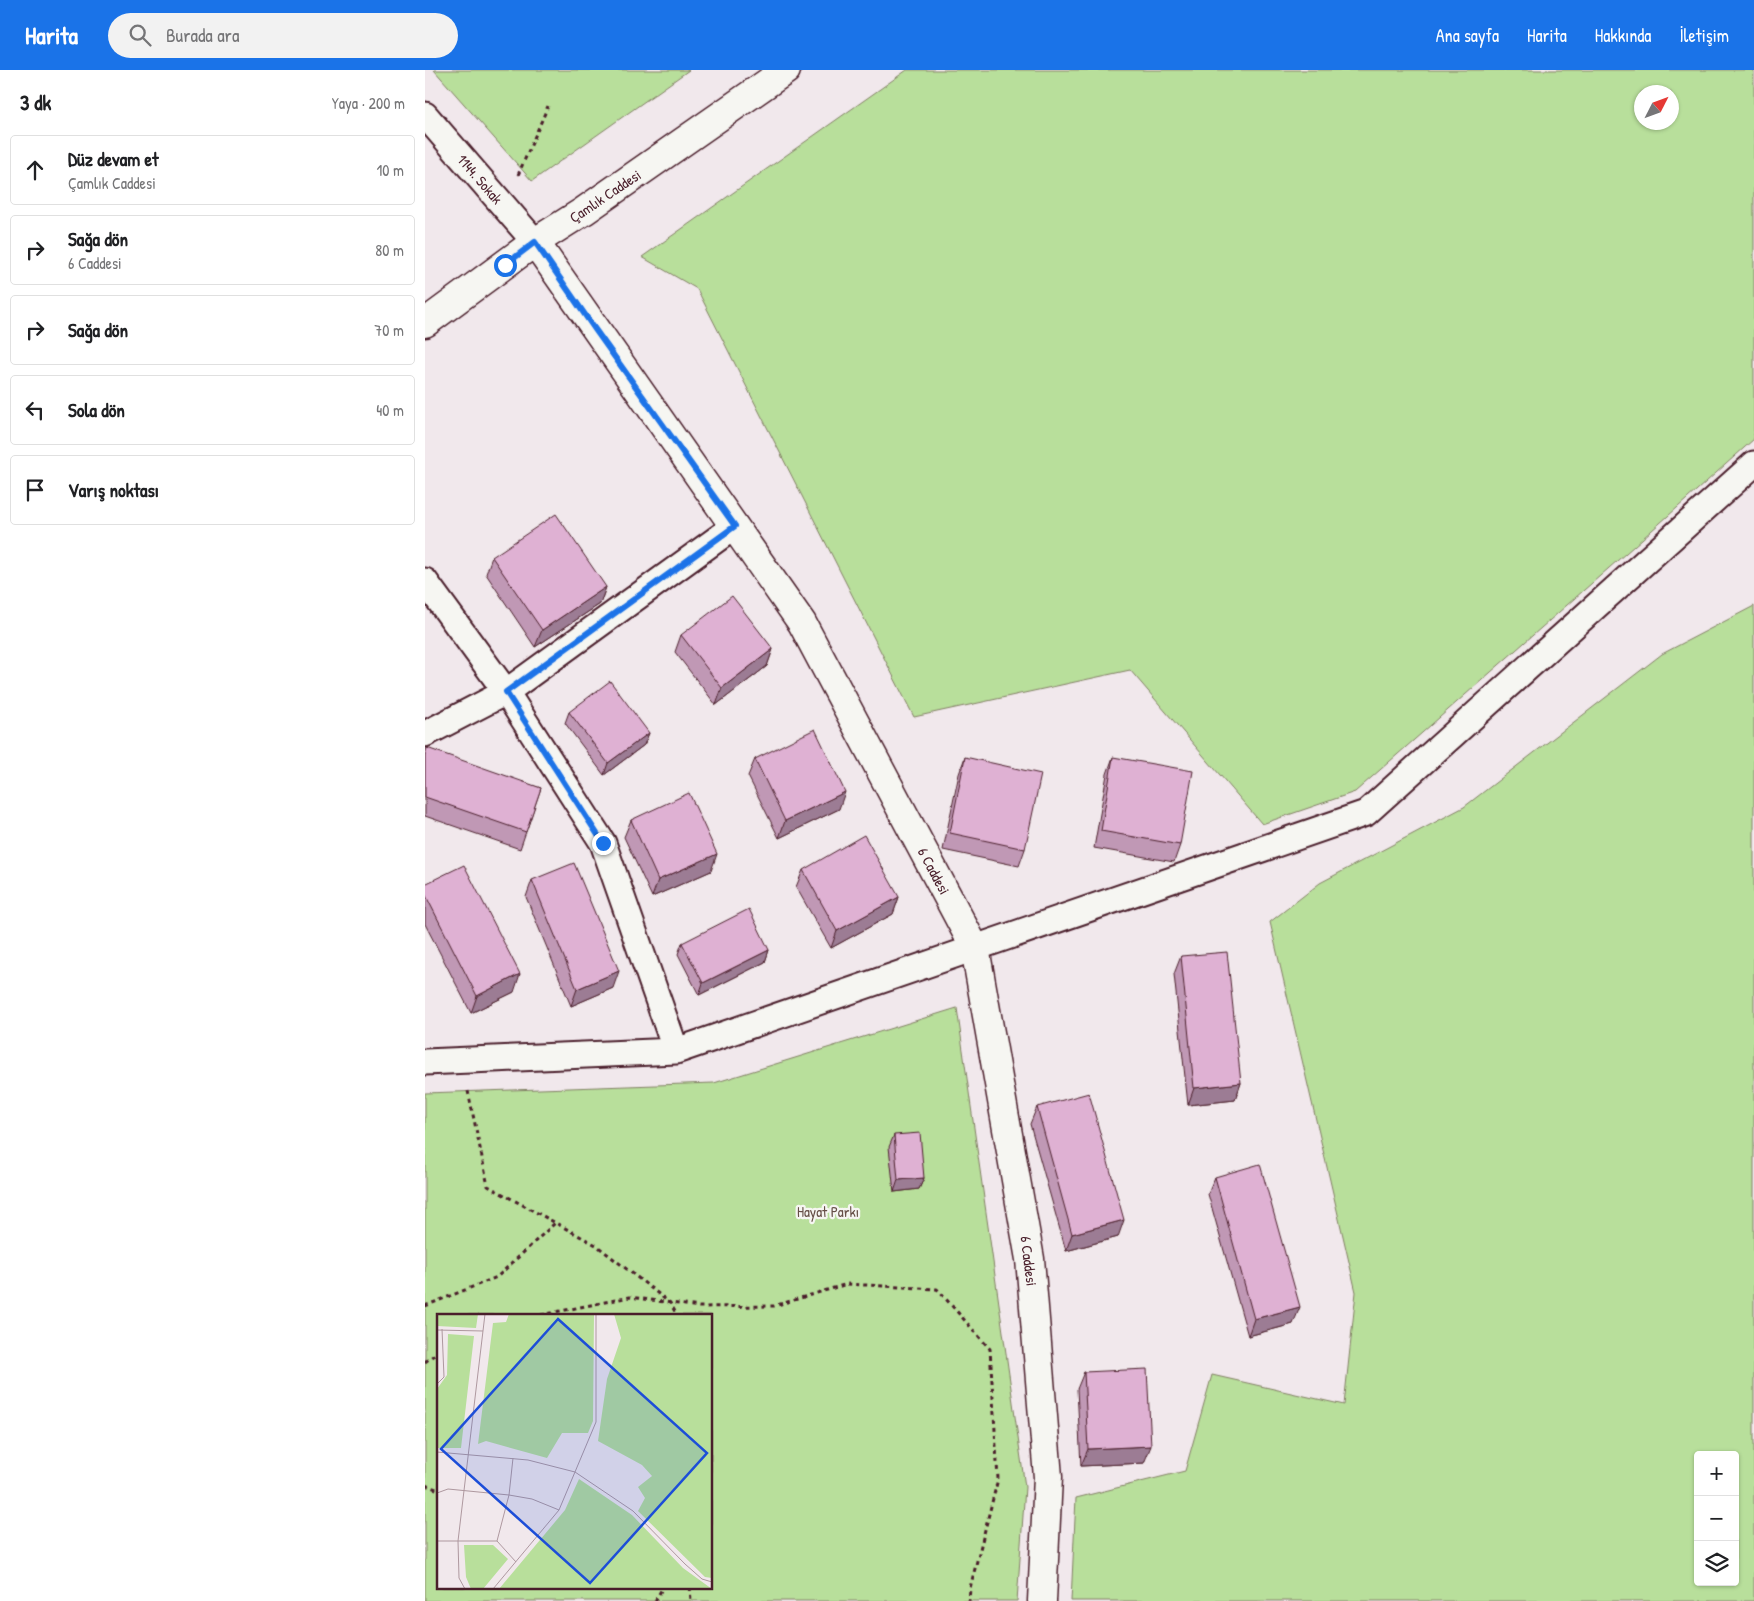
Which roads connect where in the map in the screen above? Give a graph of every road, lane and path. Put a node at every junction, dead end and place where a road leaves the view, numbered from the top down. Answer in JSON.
{"nodes":[{"id":1,"x":786,"y":70,"type":"edge"},
{"id":2,"x":548,"y":106,"type":"dead end"},
{"id":3,"x":425,"y":115,"type":"edge"},
{"id":4,"x":518,"y":175,"type":"dead end"},
{"id":5,"x":535,"y":242,"type":"junction"},
{"id":6,"x":425,"y":323,"type":"edge"},
{"id":7,"x":1754,"y":464,"type":"edge"},
{"id":8,"x":735,"y":526,"type":"junction"},
{"id":9,"x":425,"y":581,"type":"edge"},
{"id":10,"x":506,"y":692,"type":"junction"},
{"id":11,"x":425,"y":734,"type":"edge"},
{"id":12,"x":975,"y":948,"type":"junction"},
{"id":13,"x":676,"y":1051,"type":"junction"},
{"id":14,"x":425,"y":1062,"type":"edge"},
{"id":15,"x":468,"y":1091,"type":"dead end"},
{"id":16,"x":555,"y":1223,"type":"junction"},
{"id":17,"x":670,"y":1303,"type":"junction"},
{"id":18,"x":425,"y":1306,"type":"edge"},
{"id":19,"x":546,"y":1314,"type":"edge"},
{"id":20,"x":676,"y":1314,"type":"edge"},
{"id":21,"x":437,"y":1353,"type":"edge"},
{"id":22,"x":425,"y":1362,"type":"edge"},
{"id":23,"x":425,"y":1485,"type":"edge"},
{"id":24,"x":437,"y":1489,"type":"edge"},
{"id":25,"x":662,"y":1588,"type":"edge"},
{"id":26,"x":690,"y":1588,"type":"edge"},
{"id":27,"x":655,"y":1601,"type":"edge"},
{"id":28,"x":691,"y":1601,"type":"edge"},
{"id":29,"x":969,"y":1601,"type":"edge"},
{"id":30,"x":1042,"y":1601,"type":"edge"}],
"edges":[{"from":1,"to":5,"type":"street","name":"Çamlık Caddesi"},
{"from":2,"to":4,"type":"path"},
{"from":3,"to":5,"type":"street","name":"1144. Sokak"},
{"from":5,"to":6,"type":"street","name":"Çamlık Caddesi"},
{"from":5,"to":8,"type":"street","name":"6 Caddesi"},
{"from":7,"to":12,"type":"street"},
{"from":8,"to":10,"type":"street"},
{"from":8,"to":12,"type":"street","name":"6 Caddesi"},
{"from":9,"to":10,"type":"street"},
{"from":10,"to":11,"type":"street"},
{"from":10,"to":13,"type":"street"},
{"from":12,"to":13,"type":"street"},
{"from":12,"to":30,"type":"street","name":"6 Caddesi"},
{"from":13,"to":14,"type":"street"},
{"from":15,"to":16,"type":"path"},
{"from":16,"to":17,"type":"path"},
{"from":16,"to":18,"type":"path"},
{"from":17,"to":19,"type":"path"},
{"from":17,"to":20,"type":"path"},
{"from":17,"to":29,"type":"path"},
{"from":21,"to":22,"type":"path"},
{"from":23,"to":24,"type":"path"},
{"from":25,"to":27,"type":"path"},
{"from":26,"to":28,"type":"path"}]}
